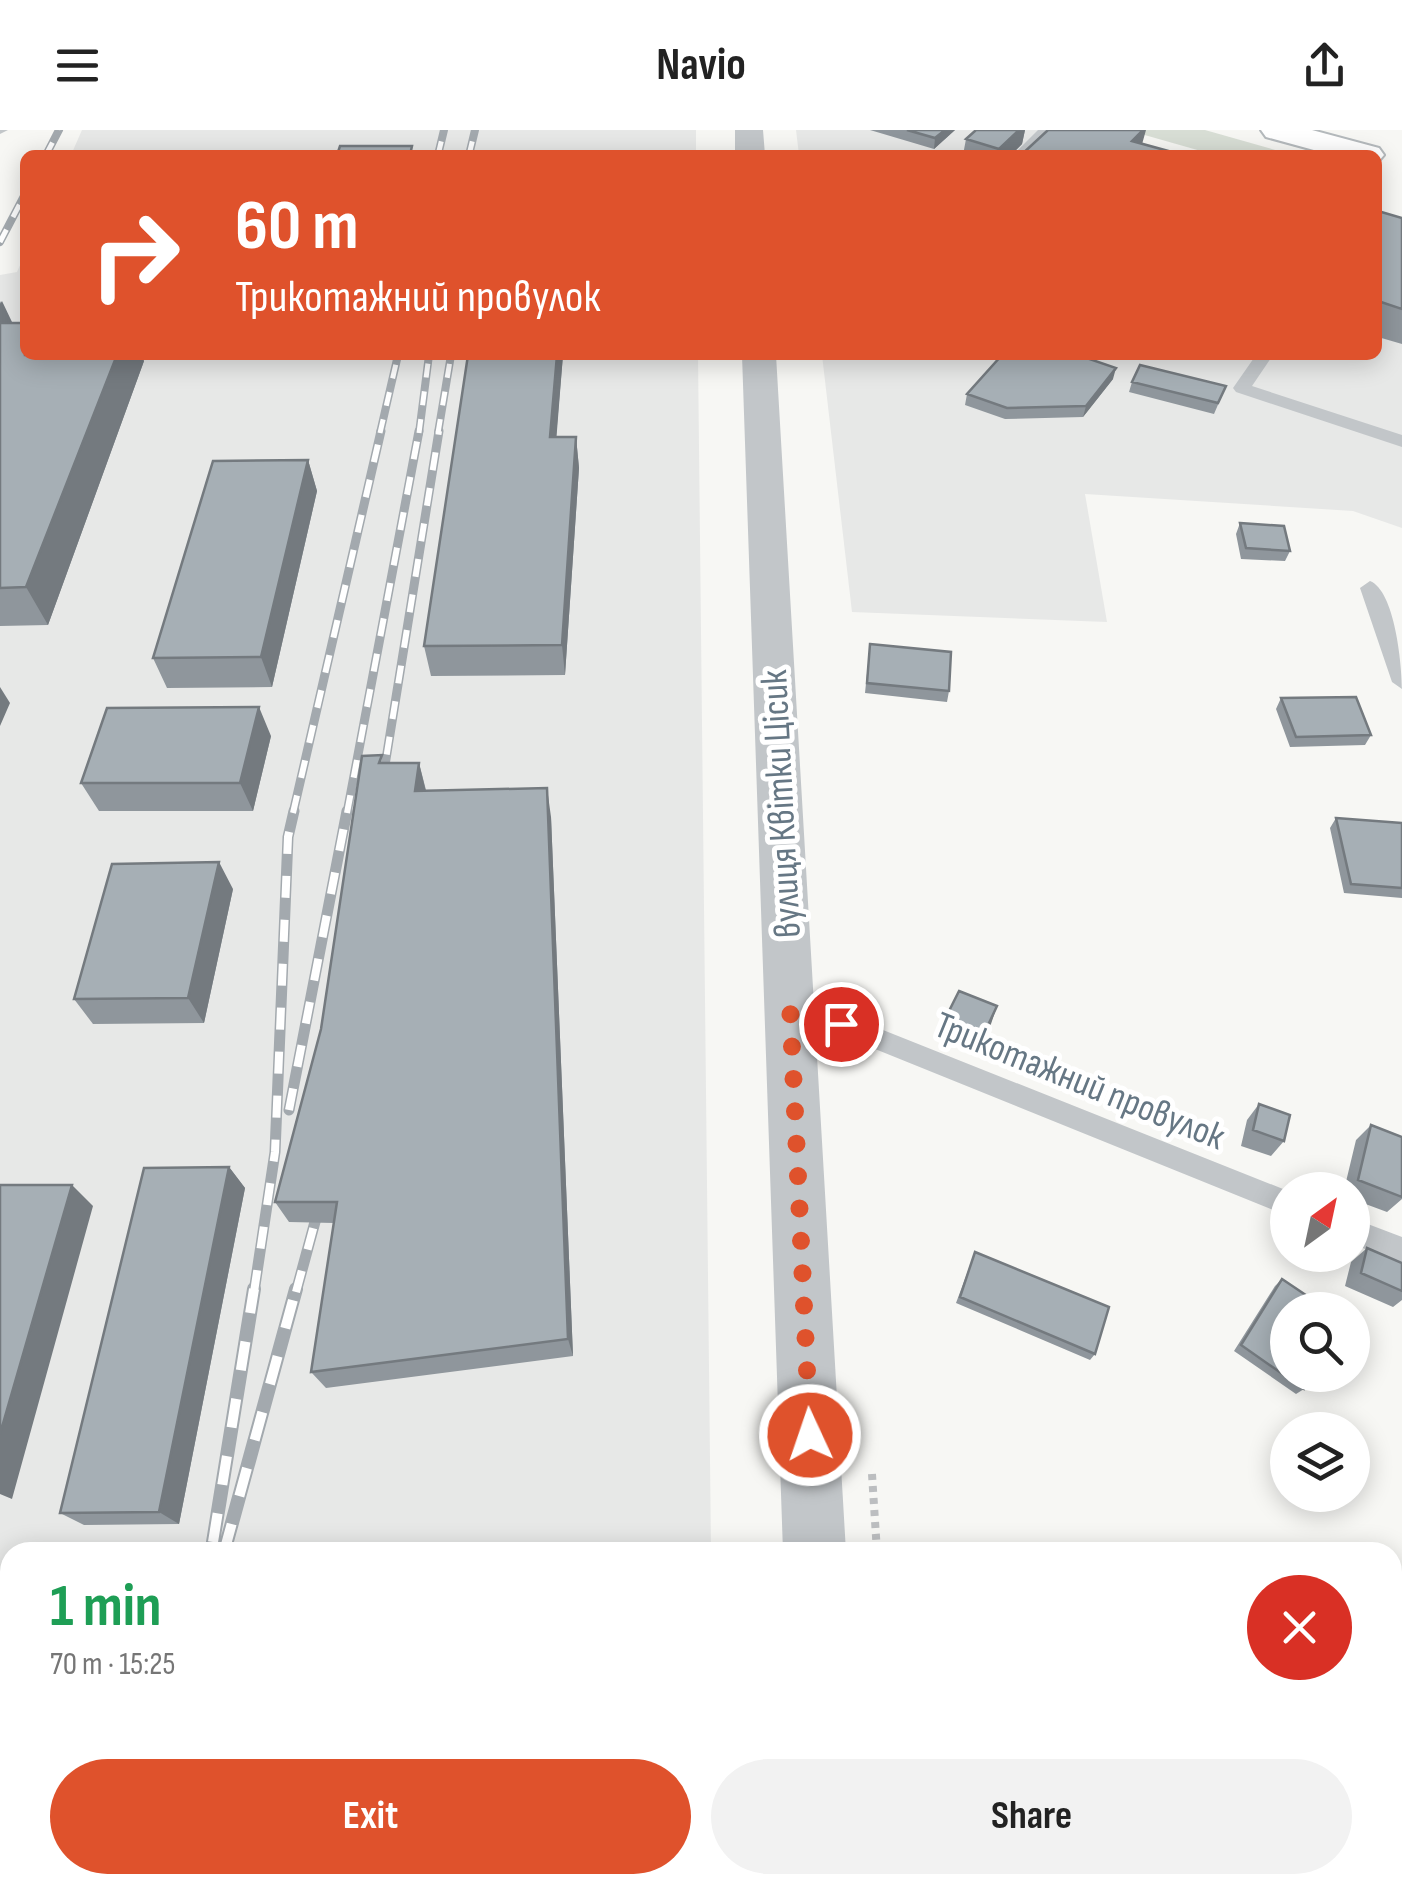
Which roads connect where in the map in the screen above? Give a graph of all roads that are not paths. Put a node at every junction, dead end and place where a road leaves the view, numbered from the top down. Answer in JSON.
{"nodes":[{"id":1,"x":1046,"y":130,"type":"edge"},
{"id":2,"x":1278,"y":130,"type":"edge"},
{"id":3,"x":1025,"y":150,"type":"edge"},
{"id":4,"x":1350,"y":150,"type":"edge"},
{"id":5,"x":760,"y":360,"type":"edge"},
{"id":6,"x":1262,"y":360,"type":"edge"},
{"id":7,"x":1402,"y":441,"type":"edge"},
{"id":8,"x":1370,"y":588,"type":"dead end"},
{"id":9,"x":1402,"y":682,"type":"edge"},
{"id":10,"x":790,"y":1004,"type":"junction"},
{"id":11,"x":1270,"y":1197,"type":"edge"},
{"id":12,"x":1370,"y":1237,"type":"edge"},
{"id":13,"x":1402,"y":1250,"type":"edge"},
{"id":14,"x":815,"y":1542,"type":"edge"}],
"edges":[{"from":1,"to":3,"type":"lane"},
{"from":2,"to":4,"type":"main road"},
{"from":5,"to":10,"type":"street","name":"вулиця Квітки Цісик"},
{"from":6,"to":7,"type":"lane"},
{"from":8,"to":9,"type":"lane"},
{"from":10,"to":11,"type":"lane","name":"Трикотажний провулок"},
{"from":10,"to":14,"type":"street","name":"вулиця Квітки Цісик"},
{"from":12,"to":13,"type":"lane"}]}
